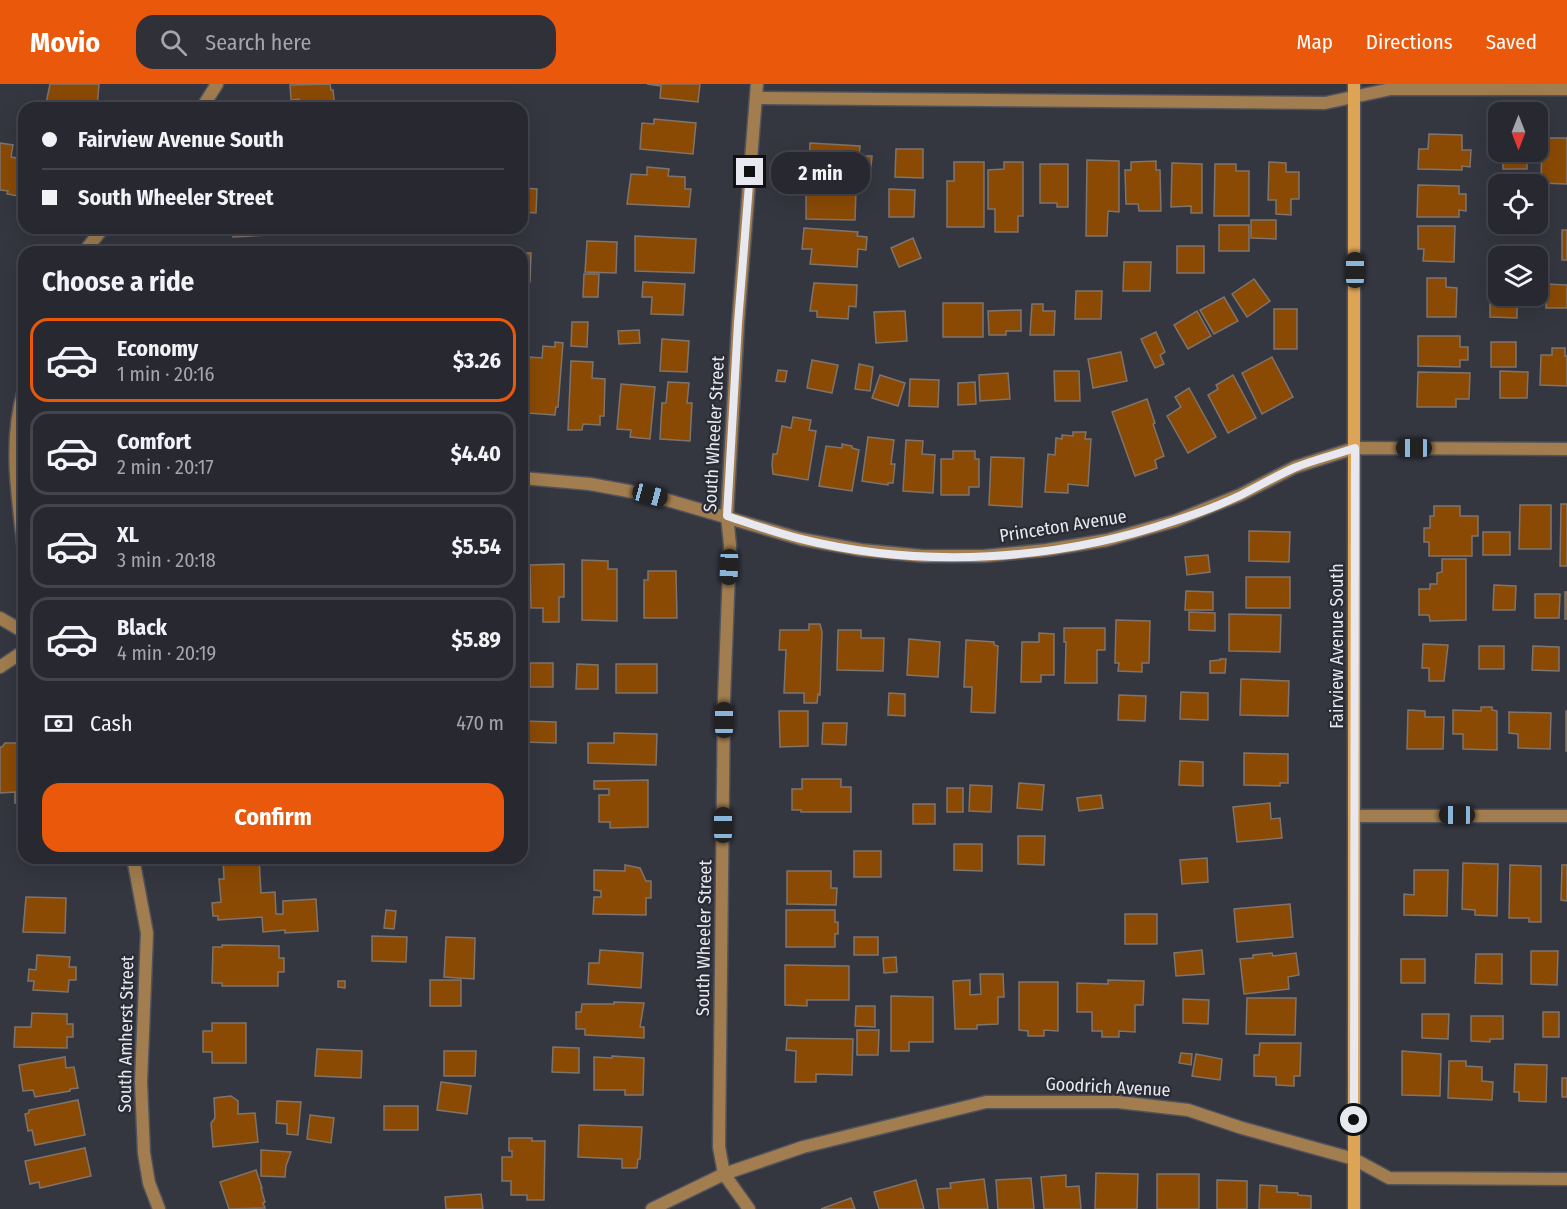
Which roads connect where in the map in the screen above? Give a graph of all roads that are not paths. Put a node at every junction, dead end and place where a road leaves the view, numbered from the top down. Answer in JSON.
{"nodes":[{"id":1,"x":217,"y":84,"type":"edge"},
{"id":2,"x":757,"y":84,"type":"edge"},
{"id":3,"x":1354,"y":84,"type":"edge"},
{"id":4,"x":1567,"y":89,"type":"edge"},
{"id":5,"x":1354,"y":97,"type":"junction"},
{"id":6,"x":756,"y":98,"type":"junction"},
{"id":7,"x":206,"y":102,"type":"edge"},
{"id":8,"x":98,"y":234,"type":"edge"},
{"id":9,"x":89,"y":246,"type":"edge"},
{"id":10,"x":18,"y":429,"type":"edge"},
{"id":11,"x":1355,"y":448,"type":"junction"},
{"id":12,"x":1567,"y":448,"type":"edge"},
{"id":13,"x":528,"y":479,"type":"edge"},
{"id":14,"x":18,"y":509,"type":"edge"},
{"id":15,"x":727,"y":516,"type":"junction"},
{"id":16,"x":0,"y":618,"type":"edge"},
{"id":17,"x":18,"y":628,"type":"edge"},
{"id":18,"x":18,"y":655,"type":"edge"},
{"id":19,"x":0,"y":667,"type":"edge"},
{"id":20,"x":1355,"y":816,"type":"junction"},
{"id":21,"x":1567,"y":816,"type":"edge"},
{"id":22,"x":133,"y":864,"type":"edge"},
{"id":23,"x":1354,"y":1159,"type":"junction"},
{"id":24,"x":724,"y":1174,"type":"junction"},
{"id":25,"x":1567,"y":1179,"type":"edge"},
{"id":26,"x":159,"y":1209,"type":"edge"},
{"id":27,"x":652,"y":1209,"type":"edge"},
{"id":28,"x":749,"y":1209,"type":"edge"},
{"id":29,"x":1354,"y":1209,"type":"edge"}],
"edges":[{"from":1,"to":7,"type":"street"},
{"from":2,"to":6,"type":"street","name":"South Wheeler Street"},
{"from":3,"to":5,"type":"street","name":"Fairview Avenue South"},
{"from":4,"to":5,"type":"street"},
{"from":5,"to":6,"type":"street"},
{"from":5,"to":11,"type":"street","name":"Fairview Avenue South"},
{"from":6,"to":15,"type":"street","name":"South Wheeler Street"},
{"from":8,"to":9,"type":"street"},
{"from":10,"to":14,"type":"street"},
{"from":11,"to":12,"type":"street","name":"Princeton Avenue"},
{"from":11,"to":15,"type":"street","name":"Princeton Avenue"},
{"from":11,"to":20,"type":"street","name":"Fairview Avenue South"},
{"from":13,"to":15,"type":"street","name":"Princeton Avenue"},
{"from":15,"to":24,"type":"street","name":"South Wheeler Street"},
{"from":16,"to":17,"type":"street"},
{"from":18,"to":19,"type":"street"},
{"from":20,"to":21,"type":"street"},
{"from":20,"to":23,"type":"street","name":"Fairview Avenue South"},
{"from":22,"to":26,"type":"street","name":"South Amherst Street"},
{"from":23,"to":24,"type":"street","name":"Goodrich Avenue"},
{"from":23,"to":25,"type":"street","name":"Goodrich Avenue"},
{"from":23,"to":29,"type":"street","name":"Fairview Avenue South"},
{"from":24,"to":27,"type":"street","name":"Goodrich Avenue"},
{"from":24,"to":28,"type":"street","name":"South Wheeler Street"}]}
